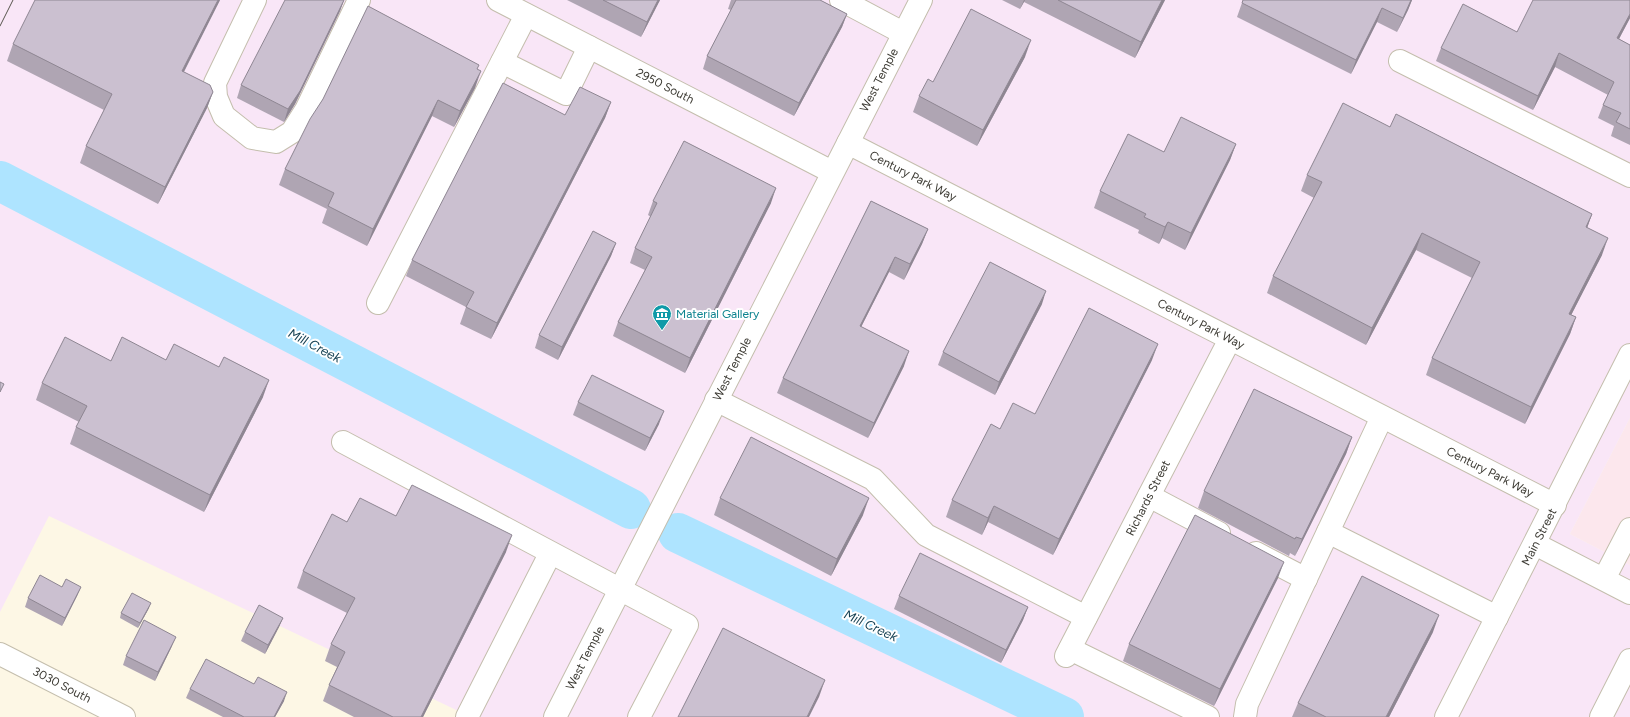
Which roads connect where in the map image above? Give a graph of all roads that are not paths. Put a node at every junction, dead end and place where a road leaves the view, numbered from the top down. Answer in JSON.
{"nodes":[{"id":1,"x":255,"y":0,"type":"edge"},
{"id":2,"x":359,"y":0,"type":"edge"},
{"id":3,"x":498,"y":0,"type":"edge"},
{"id":4,"x":842,"y":0,"type":"edge"},
{"id":5,"x":920,"y":0,"type":"edge"},
{"id":6,"x":526,"y":15,"type":"junction"},
{"id":7,"x":903,"y":33,"type":"junction"},
{"id":8,"x":589,"y":48,"type":"junction"},
{"id":9,"x":1400,"y":61,"type":"dead end"},
{"id":10,"x":502,"y":62,"type":"junction"},
{"id":11,"x":848,"y":143,"type":"junction"},
{"id":12,"x":832,"y":172,"type":"junction"},
{"id":13,"x":1630,"y":176,"type":"edge"},
{"id":14,"x":378,"y":303,"type":"dead end"},
{"id":15,"x":1230,"y":339,"type":"junction"},
{"id":16,"x":1630,"y":355,"type":"edge"},
{"id":17,"x":1622,"y":391,"type":"edge"},
{"id":18,"x":716,"y":400,"type":"junction"},
{"id":19,"x":1382,"y":417,"type":"junction"},
{"id":20,"x":342,"y":442,"type":"dead end"},
{"id":21,"x":1149,"y":496,"type":"junction"},
{"id":22,"x":1555,"y":505,"type":"junction"},
{"id":23,"x":1630,"y":529,"type":"edge"},
{"id":24,"x":1328,"y":532,"type":"junction"},
{"id":25,"x":1535,"y":544,"type":"junction"},
{"id":26,"x":550,"y":554,"type":"junction"},
{"id":27,"x":1306,"y":579,"type":"junction"},
{"id":28,"x":1604,"y":579,"type":"junction"},
{"id":29,"x":619,"y":590,"type":"junction"},
{"id":30,"x":1630,"y":593,"type":"edge"},
{"id":31,"x":1086,"y":617,"type":"junction"},
{"id":32,"x":1497,"y":617,"type":"junction"},
{"id":33,"x":0,"y":654,"type":"edge"},
{"id":34,"x":1630,"y":660,"type":"edge"},
{"id":35,"x":124,"y":717,"type":"edge"},
{"id":36,"x":467,"y":717,"type":"edge"},
{"id":37,"x":555,"y":717,"type":"edge"},
{"id":38,"x":639,"y":717,"type":"edge"},
{"id":39,"x":1208,"y":717,"type":"edge"},
{"id":40,"x":1245,"y":717,"type":"edge"},
{"id":41,"x":1446,"y":717,"type":"edge"},
{"id":42,"x":1601,"y":717,"type":"edge"}],
"edges":[{"from":1,"to":2,"type":"street"},
{"from":3,"to":6,"type":"street","name":"2950 South"},
{"from":4,"to":7,"type":"street"},
{"from":5,"to":7,"type":"street","name":"West Temple"},
{"from":6,"to":8,"type":"street","name":"2950 South"},
{"from":6,"to":10,"type":"street"},
{"from":7,"to":11,"type":"street","name":"West Temple"},
{"from":8,"to":10,"type":"street"},
{"from":8,"to":12,"type":"street","name":"2950 South"},
{"from":9,"to":13,"type":"street"},
{"from":10,"to":14,"type":"street"},
{"from":11,"to":12,"type":"street","name":"West Temple"},
{"from":11,"to":15,"type":"street","name":"Century Park Way"},
{"from":12,"to":18,"type":"street","name":"West Temple"},
{"from":15,"to":19,"type":"street","name":"Century Park Way"},
{"from":15,"to":21,"type":"street","name":"Richards Street"},
{"from":16,"to":17,"type":"street","name":"Main Street"},
{"from":17,"to":22,"type":"street","name":"Main Street"},
{"from":18,"to":29,"type":"street","name":"West Temple"},
{"from":18,"to":31,"type":"street"},
{"from":19,"to":22,"type":"street","name":"Century Park Way"},
{"from":19,"to":24,"type":"street"},
{"from":20,"to":26,"type":"street"},
{"from":21,"to":27,"type":"street"},
{"from":21,"to":31,"type":"street","name":"Richards Street"},
{"from":22,"to":25,"type":"street","name":"Main Street"},
{"from":23,"to":28,"type":"street"},
{"from":24,"to":27,"type":"street"},
{"from":24,"to":32,"type":"street"},
{"from":25,"to":28,"type":"street"},
{"from":25,"to":32,"type":"street","name":"Main Street"},
{"from":26,"to":29,"type":"street"},
{"from":26,"to":36,"type":"street"},
{"from":27,"to":40,"type":"street"},
{"from":28,"to":30,"type":"street"},
{"from":29,"to":37,"type":"street","name":"West Temple"},
{"from":29,"to":38,"type":"street"},
{"from":31,"to":39,"type":"street","name":"Richards Street"},
{"from":32,"to":41,"type":"street","name":"Main Street"},
{"from":33,"to":35,"type":"street","name":"3030 South"},
{"from":34,"to":42,"type":"street"}]}
